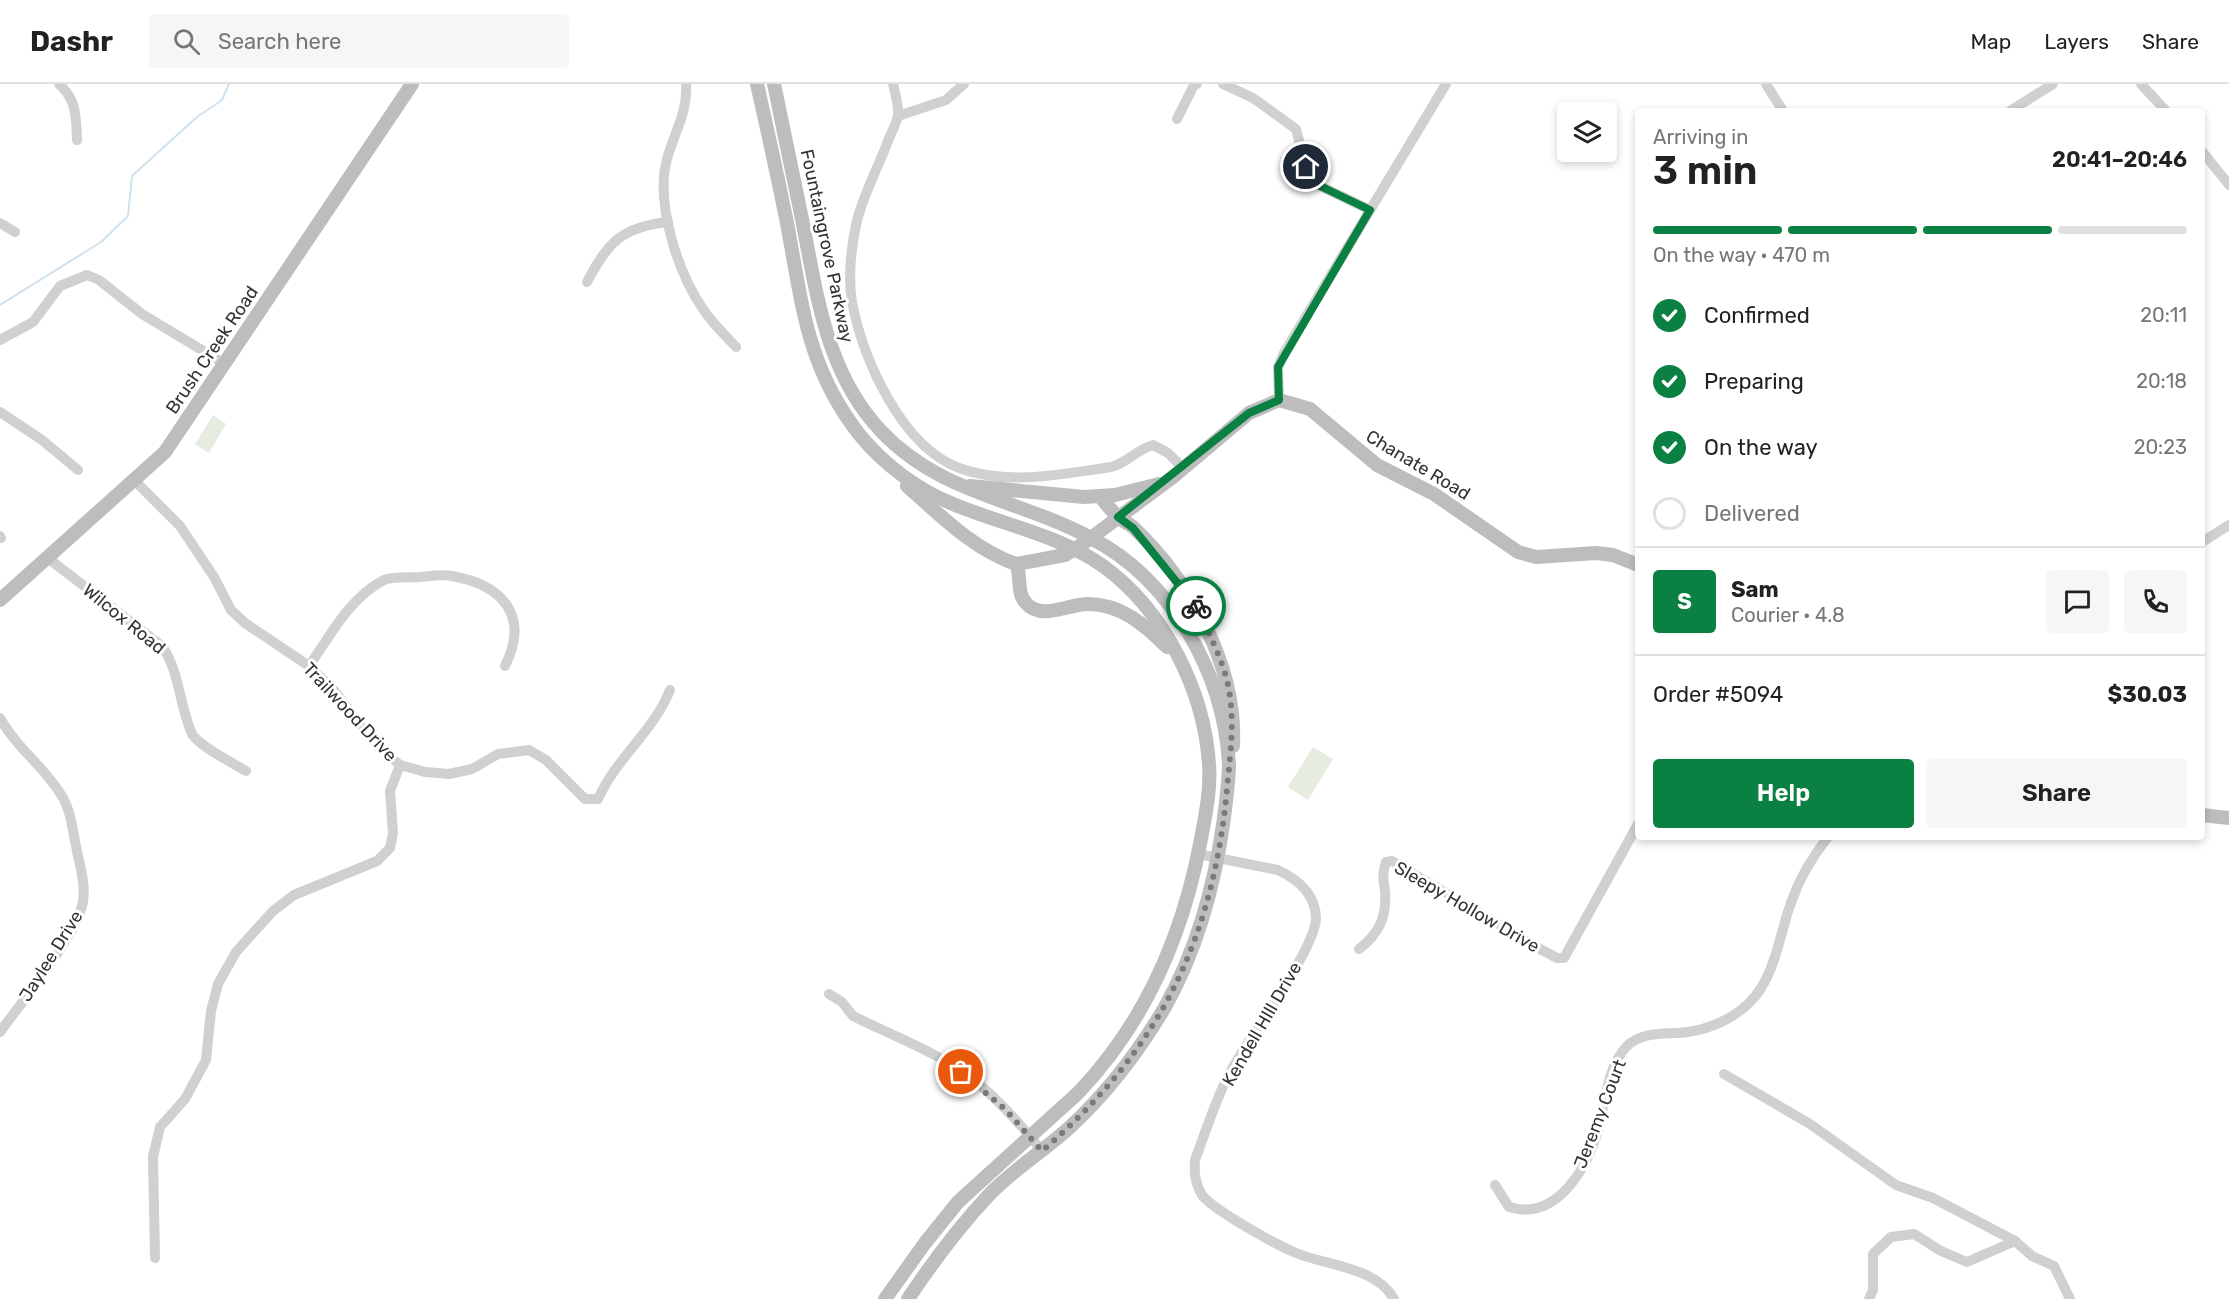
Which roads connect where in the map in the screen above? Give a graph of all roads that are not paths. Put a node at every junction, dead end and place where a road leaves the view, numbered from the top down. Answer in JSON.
{"nodes":[{"id":1,"x":59,"y":84,"type":"edge"},
{"id":2,"x":412,"y":84,"type":"edge"},
{"id":3,"x":686,"y":84,"type":"edge"},
{"id":4,"x":757,"y":84,"type":"edge"},
{"id":5,"x":774,"y":84,"type":"edge"},
{"id":6,"x":893,"y":84,"type":"edge"},
{"id":7,"x":964,"y":84,"type":"edge"},
{"id":8,"x":1197,"y":84,"type":"edge"},
{"id":9,"x":1222,"y":84,"type":"edge"},
{"id":10,"x":1446,"y":84,"type":"edge"},
{"id":11,"x":1766,"y":84,"type":"edge"},
{"id":12,"x":2053,"y":84,"type":"edge"},
{"id":13,"x":2141,"y":84,"type":"edge"},
{"id":14,"x":1782,"y":108,"type":"edge"},
{"id":15,"x":2015,"y":108,"type":"edge"},
{"id":16,"x":2163,"y":108,"type":"edge"},
{"id":17,"x":898,"y":116,"type":"junction"},
{"id":18,"x":1177,"y":119,"type":"dead end"},
{"id":19,"x":77,"y":140,"type":"dead end"},
{"id":20,"x":2205,"y":155,"type":"edge"},
{"id":21,"x":2229,"y":185,"type":"edge"},
{"id":22,"x":1370,"y":210,"type":"junction"},
{"id":23,"x":668,"y":222,"type":"junction"},
{"id":24,"x":0,"y":223,"type":"edge"},
{"id":25,"x":15,"y":232,"type":"dead end"},
{"id":26,"x":587,"y":282,"type":"dead end"},
{"id":27,"x":0,"y":340,"type":"edge"},
{"id":28,"x":736,"y":347,"type":"dead end"},
{"id":29,"x":225,"y":364,"type":"junction"},
{"id":30,"x":1279,"y":400,"type":"junction"},
{"id":31,"x":0,"y":412,"type":"edge"},
{"id":32,"x":874,"y":449,"type":"junction"},
{"id":33,"x":1183,"y":468,"type":"junction"},
{"id":34,"x":78,"y":470,"type":"dead end"},
{"id":35,"x":931,"y":472,"type":"junction"},
{"id":36,"x":134,"y":480,"type":"junction"},
{"id":37,"x":1164,"y":483,"type":"junction"},
{"id":38,"x":1100,"y":496,"type":"junction"},
{"id":39,"x":1118,"y":517,"type":"junction"},
{"id":40,"x":2228,"y":528,"type":"edge"},
{"id":41,"x":2205,"y":540,"type":"edge"},
{"id":42,"x":49,"y":559,"type":"junction"},
{"id":43,"x":1016,"y":564,"type":"junction"},
{"id":44,"x":1635,"y":564,"type":"edge"},
{"id":45,"x":0,"y":600,"type":"edge"},
{"id":46,"x":309,"y":666,"type":"junction"},
{"id":47,"x":505,"y":666,"type":"dead end"},
{"id":48,"x":1191,"y":683,"type":"junction"},
{"id":49,"x":670,"y":690,"type":"dead end"},
{"id":50,"x":0,"y":718,"type":"edge"},
{"id":51,"x":400,"y":765,"type":"junction"},
{"id":52,"x":1229,"y":769,"type":"junction"},
{"id":53,"x":246,"y":771,"type":"dead end"},
{"id":54,"x":2205,"y":815,"type":"edge"},
{"id":55,"x":2229,"y":818,"type":"edge"},
{"id":56,"x":1635,"y":829,"type":"edge"},
{"id":57,"x":1826,"y":840,"type":"edge"},
{"id":58,"x":1198,"y":854,"type":"junction"},
{"id":59,"x":1219,"y":859,"type":"junction"},
{"id":60,"x":1359,"y":949,"type":"dead end"},
{"id":61,"x":829,"y":994,"type":"dead end"},
{"id":62,"x":0,"y":1032,"type":"edge"},
{"id":63,"x":1724,"y":1074,"type":"dead end"},
{"id":64,"x":1031,"y":1138,"type":"junction"},
{"id":65,"x":1042,"y":1151,"type":"junction"},
{"id":66,"x":1495,"y":1185,"type":"dead end"},
{"id":67,"x":2015,"y":1241,"type":"junction"},
{"id":68,"x":155,"y":1258,"type":"dead end"},
{"id":69,"x":885,"y":1299,"type":"edge"},
{"id":70,"x":908,"y":1299,"type":"edge"},
{"id":71,"x":1394,"y":1299,"type":"edge"},
{"id":72,"x":1869,"y":1299,"type":"edge"},
{"id":73,"x":2070,"y":1299,"type":"edge"}],
"edges":[{"from":1,"to":19,"type":"street"},
{"from":2,"to":29,"type":"main road","name":"Brush Creek Road"},
{"from":3,"to":23,"type":"street"},
{"from":4,"to":32,"type":"main road","name":"Fountaingrove Parkway"},
{"from":5,"to":35,"type":"main road","name":"Fountaingrove Parkway"},
{"from":6,"to":17,"type":"street"},
{"from":7,"to":17,"type":"street"},
{"from":8,"to":18,"type":"street"},
{"from":9,"to":22,"type":"street"},
{"from":10,"to":22,"type":"street"},
{"from":11,"to":14,"type":"street"},
{"from":12,"to":15,"type":"street"},
{"from":13,"to":16,"type":"street"},
{"from":17,"to":33,"type":"street"},
{"from":20,"to":21,"type":"street"},
{"from":22,"to":30,"type":"street"},
{"from":23,"to":26,"type":"street"},
{"from":23,"to":28,"type":"street"},
{"from":24,"to":25,"type":"street"},
{"from":27,"to":29,"type":"street"},
{"from":29,"to":36,"type":"main road","name":"Brush Creek Road"},
{"from":30,"to":33,"type":"main road"},
{"from":30,"to":44,"type":"main road","name":"Chanate Road"},
{"from":31,"to":34,"type":"street"},
{"from":32,"to":43,"type":"main road"},
{"from":32,"to":48,"type":"main road","name":"Fountaingrove Parkway"},
{"from":33,"to":37,"type":"main road"},
{"from":35,"to":38,"type":"main road"},
{"from":35,"to":52,"type":"main road","name":"Fountaingrove Parkway"},
{"from":36,"to":42,"type":"main road","name":"Brush Creek Road"},
{"from":36,"to":46,"type":"street","name":"Trailwood Drive"},
{"from":37,"to":38,"type":"main road"},
{"from":37,"to":39,"type":"main road"},
{"from":38,"to":39,"type":"main road"},
{"from":39,"to":43,"type":"main road"},
{"from":39,"to":52,"type":"main road"},
{"from":40,"to":41,"type":"street"},
{"from":42,"to":45,"type":"main road","name":"Brush Creek Road"},
{"from":42,"to":53,"type":"street","name":"Wilcox Road"},
{"from":43,"to":48,"type":"main road"},
{"from":46,"to":47,"type":"street"},
{"from":46,"to":51,"type":"street","name":"Trailwood Drive"},
{"from":48,"to":58,"type":"main road","name":"Fountaingrove Parkway"},
{"from":49,"to":51,"type":"street","name":"Trailwood Drive"},
{"from":50,"to":62,"type":"street","name":"Jaylee Drive"},
{"from":51,"to":68,"type":"street"},
{"from":52,"to":59,"type":"main road","name":"Fountaingrove Parkway"},
{"from":54,"to":55,"type":"main road"},
{"from":56,"to":60,"type":"street","name":"Sleepy Hollow Drive"},
{"from":57,"to":66,"type":"street","name":"Jeremy Court"},
{"from":58,"to":59,"type":"street","name":"Kendell HIll Drive"},
{"from":58,"to":64,"type":"main road","name":"Fountaingrove Parkway"},
{"from":59,"to":65,"type":"main road","name":"Fountaingrove Parkway"},
{"from":59,"to":71,"type":"street","name":"Kendell HIll Drive"},
{"from":61,"to":64,"type":"street"},
{"from":63,"to":67,"type":"street"},
{"from":64,"to":65,"type":"street"},
{"from":64,"to":69,"type":"main road","name":"Fountaingrove Parkway"},
{"from":65,"to":70,"type":"main road","name":"Fountaingrove Parkway"},
{"from":67,"to":72,"type":"street"},
{"from":67,"to":73,"type":"street"}]}
